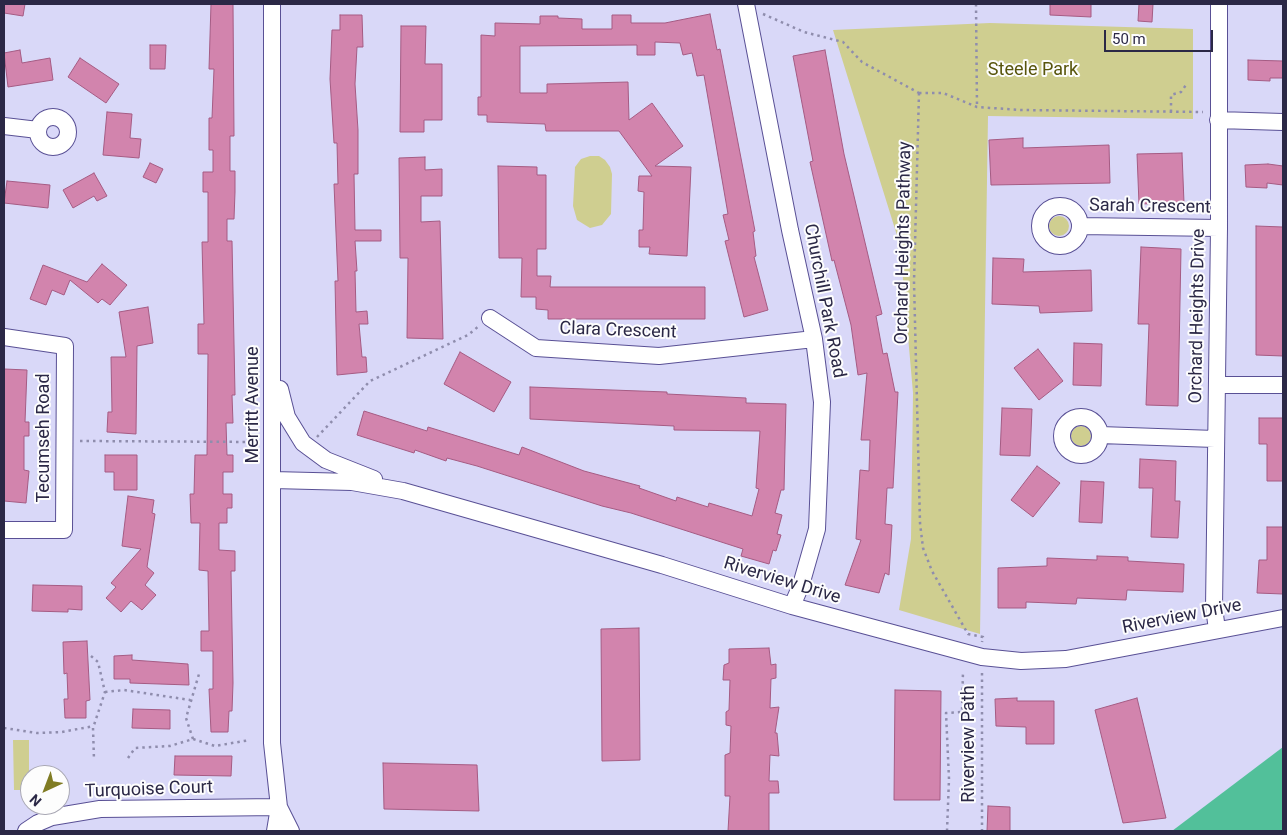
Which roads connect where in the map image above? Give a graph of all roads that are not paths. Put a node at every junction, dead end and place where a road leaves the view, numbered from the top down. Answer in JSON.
{"nodes":[{"id":1,"x":272,"y":4,"type":"edge"},
{"id":2,"x":1219,"y":4,"type":"edge"},
{"id":3,"x":753,"y":8,"type":"edge"},
{"id":4,"x":1218,"y":120,"type":"junction"},
{"id":5,"x":1283,"y":122,"type":"edge"},
{"id":6,"x":4,"y":126,"type":"edge"},
{"id":7,"x":38,"y":130,"type":"dead end"},
{"id":8,"x":1080,"y":226,"type":"dead end"},
{"id":9,"x":1219,"y":228,"type":"junction"},
{"id":10,"x":490,"y":318,"type":"road end"},
{"id":11,"x":4,"y":337,"type":"edge"},
{"id":12,"x":814,"y":339,"type":"junction"},
{"id":13,"x":272,"y":360,"type":"junction"},
{"id":14,"x":1217,"y":385,"type":"junction"},
{"id":15,"x":1283,"y":385,"type":"edge"},
{"id":16,"x":1100,"y":435,"type":"dead end"},
{"id":17,"x":1215,"y":438,"type":"junction"},
{"id":18,"x":273,"y":480,"type":"junction"},
{"id":19,"x":404,"y":491,"type":"junction"},
{"id":20,"x":4,"y":530,"type":"edge"},
{"id":21,"x":792,"y":606,"type":"junction"},
{"id":22,"x":1283,"y":618,"type":"edge"},
{"id":23,"x":1217,"y":630,"type":"junction"},
{"id":24,"x":279,"y":806,"type":"junction"},
{"id":25,"x":26,"y":831,"type":"edge"},
{"id":26,"x":275,"y":831,"type":"edge"},
{"id":27,"x":291,"y":831,"type":"edge"}],
"edges":[{"from":1,"to":13,"type":"street","name":"Merritt Avenue"},
{"from":2,"to":4,"type":"street","name":"Orchard Heights Drive"},
{"from":3,"to":12,"type":"street","name":"Churchill Park Road"},
{"from":4,"to":5,"type":"street"},
{"from":4,"to":9,"type":"street","name":"Orchard Heights Drive"},
{"from":6,"to":7,"type":"street"},
{"from":8,"to":9,"type":"street","name":"Sarah Crescent"},
{"from":9,"to":14,"type":"street","name":"Orchard Heights Drive"},
{"from":10,"to":12,"type":"street","name":"Clara Crescent"},
{"from":11,"to":20,"type":"street","name":"Tecumseh Road"},
{"from":12,"to":21,"type":"street","name":"Churchill Park Road"},
{"from":13,"to":18,"type":"street","name":"Merritt Avenue"},
{"from":13,"to":19,"type":"street"},
{"from":14,"to":15,"type":"street"},
{"from":14,"to":17,"type":"street","name":"Orchard Heights Drive"},
{"from":16,"to":17,"type":"street"},
{"from":17,"to":23,"type":"street","name":"Orchard Heights Drive"},
{"from":18,"to":19,"type":"street","name":"Riverview Drive"},
{"from":18,"to":24,"type":"street","name":"Merritt Avenue"},
{"from":19,"to":21,"type":"street","name":"Riverview Drive"},
{"from":21,"to":23,"type":"street","name":"Riverview Drive"},
{"from":22,"to":23,"type":"street","name":"Riverview Drive"},
{"from":24,"to":25,"type":"street","name":"Turquoise Court"},
{"from":24,"to":26,"type":"street","name":"Merritt Avenue"},
{"from":24,"to":27,"type":"street","name":"Merritt Avenue"}]}
